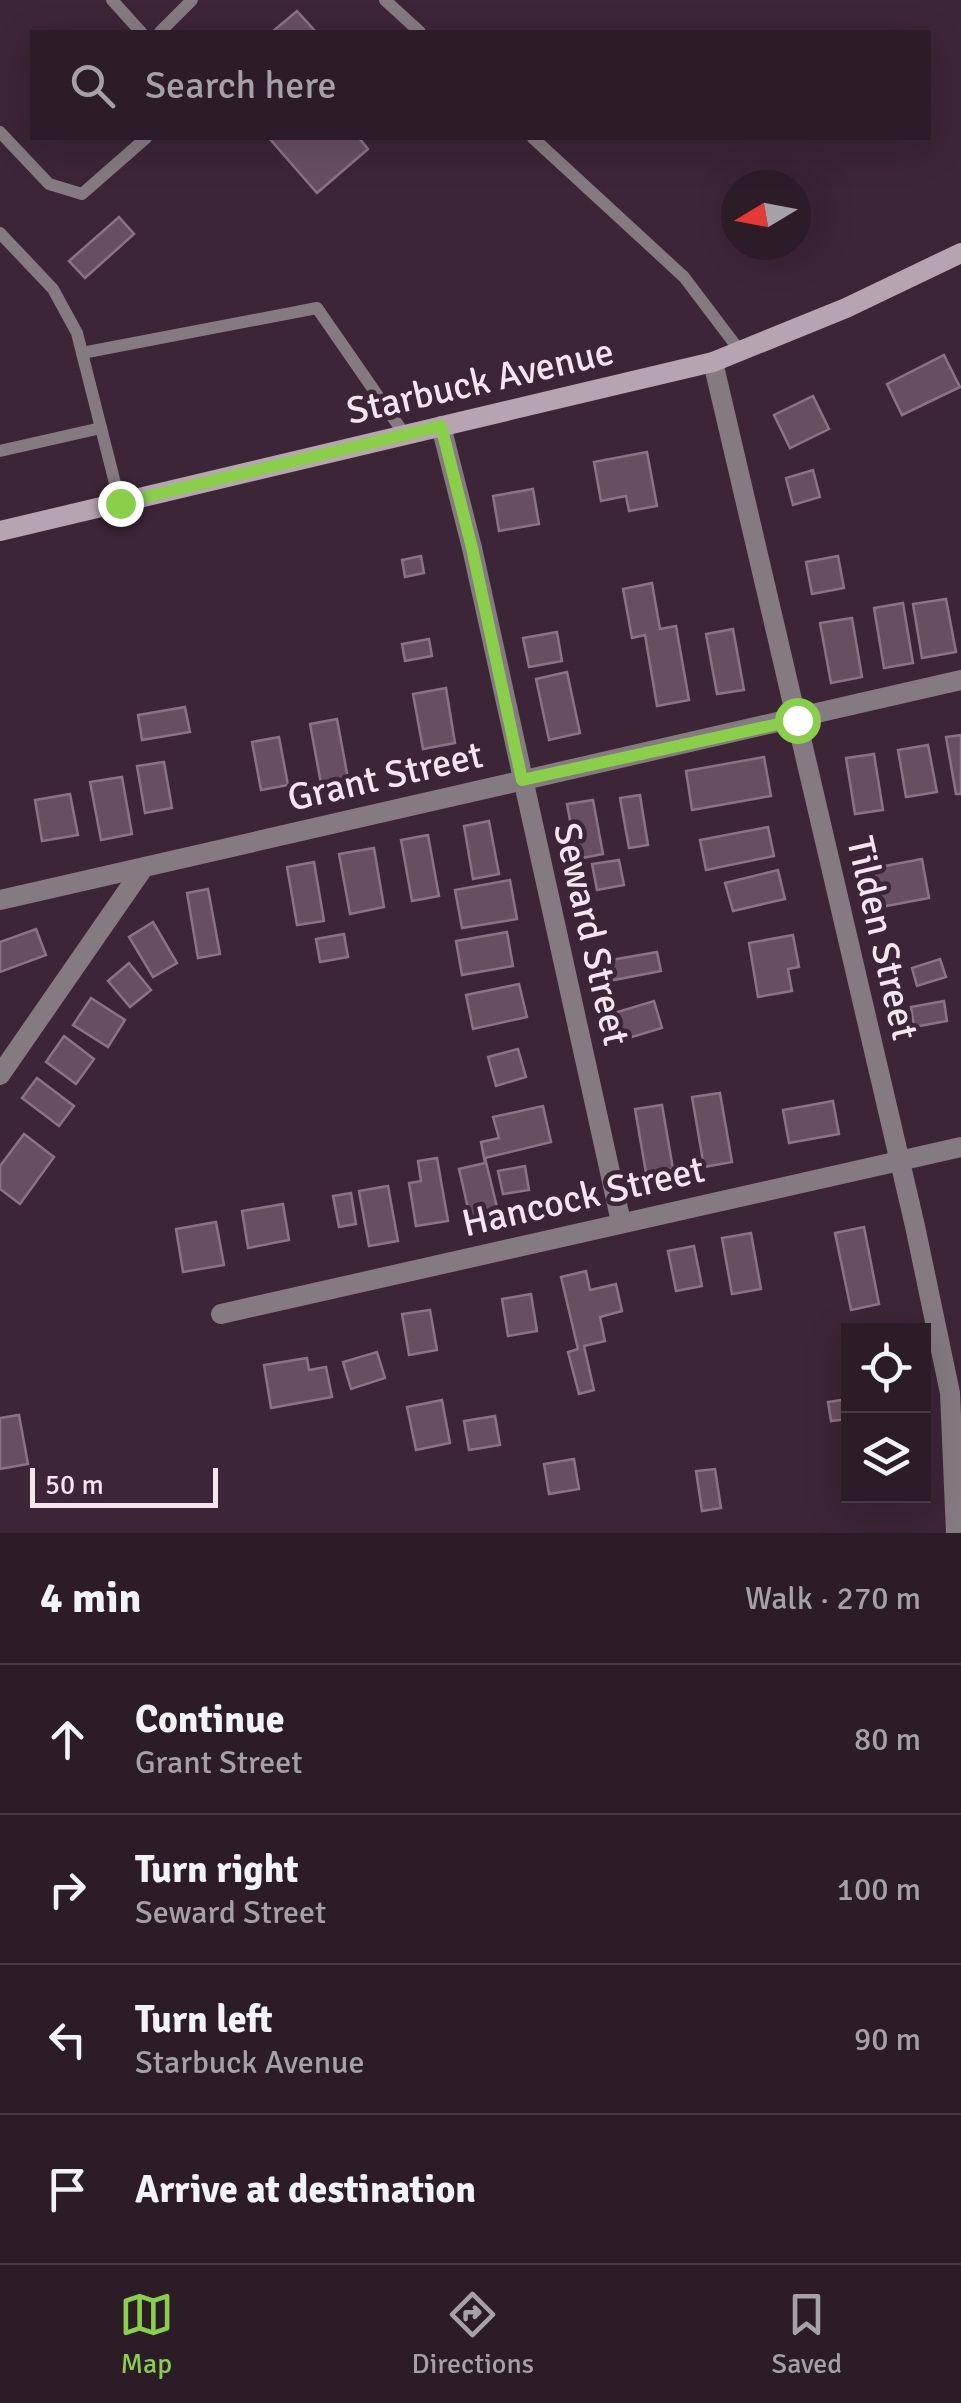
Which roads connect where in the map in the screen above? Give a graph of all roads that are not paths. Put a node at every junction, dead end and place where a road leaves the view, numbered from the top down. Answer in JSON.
{"nodes":[{"id":1,"x":112,"y":0,"type":"edge"},
{"id":2,"x":192,"y":0,"type":"edge"},
{"id":3,"x":385,"y":0,"type":"edge"},
{"id":4,"x":139,"y":30,"type":"edge"},
{"id":5,"x":162,"y":30,"type":"edge"},
{"id":6,"x":418,"y":30,"type":"edge"},
{"id":7,"x":0,"y":132,"type":"edge"},
{"id":8,"x":144,"y":140,"type":"edge"},
{"id":9,"x":535,"y":140,"type":"edge"},
{"id":10,"x":0,"y":232,"type":"edge"},
{"id":11,"x":961,"y":253,"type":"edge"},
{"id":12,"x":740,"y":351,"type":"junction"},
{"id":13,"x":82,"y":353,"type":"junction"},
{"id":14,"x":712,"y":362,"type":"junction"},
{"id":15,"x":441,"y":426,"type":"junction"},
{"id":16,"x":101,"y":428,"type":"junction"},
{"id":17,"x":405,"y":435,"type":"junction"},
{"id":18,"x":0,"y":450,"type":"edge"},
{"id":19,"x":120,"y":503,"type":"junction"},
{"id":20,"x":0,"y":531,"type":"edge"},
{"id":21,"x":961,"y":680,"type":"edge"},
{"id":22,"x":797,"y":720,"type":"junction"},
{"id":23,"x":522,"y":780,"type":"junction"},
{"id":24,"x":144,"y":867,"type":"junction"},
{"id":25,"x":0,"y":900,"type":"edge"},
{"id":26,"x":0,"y":1074,"type":"edge"},
{"id":27,"x":961,"y":1147,"type":"edge"},
{"id":28,"x":898,"y":1162,"type":"junction"},
{"id":29,"x":621,"y":1222,"type":"junction"},
{"id":30,"x":221,"y":1314,"type":"dead end"},
{"id":31,"x":956,"y":1533,"type":"edge"}],
"edges":[{"from":1,"to":4,"type":"lane"},
{"from":2,"to":5,"type":"lane"},
{"from":3,"to":6,"type":"lane"},
{"from":7,"to":8,"type":"lane"},
{"from":9,"to":12,"type":"lane"},
{"from":10,"to":13,"type":"lane"},
{"from":11,"to":12,"type":"street","name":"Starbuck Avenue"},
{"from":12,"to":14,"type":"street","name":"Starbuck Avenue"},
{"from":13,"to":16,"type":"lane"},
{"from":13,"to":17,"type":"lane"},
{"from":14,"to":15,"type":"street","name":"Starbuck Avenue"},
{"from":14,"to":22,"type":"street","name":"Tilden Street"},
{"from":15,"to":17,"type":"street","name":"Starbuck Avenue"},
{"from":15,"to":23,"type":"street","name":"Seward Street"},
{"from":16,"to":18,"type":"lane"},
{"from":16,"to":19,"type":"lane"},
{"from":17,"to":19,"type":"street","name":"Starbuck Avenue"},
{"from":19,"to":20,"type":"street","name":"Starbuck Avenue"},
{"from":21,"to":22,"type":"street","name":"Grant Street"},
{"from":22,"to":23,"type":"street","name":"Grant Street"},
{"from":22,"to":28,"type":"street","name":"Tilden Street"},
{"from":23,"to":24,"type":"street","name":"Grant Street"},
{"from":23,"to":29,"type":"street","name":"Seward Street"},
{"from":24,"to":25,"type":"street","name":"Grant Street"},
{"from":24,"to":26,"type":"street"},
{"from":27,"to":28,"type":"street","name":"Hancock Street"},
{"from":28,"to":29,"type":"street","name":"Hancock Street"},
{"from":28,"to":31,"type":"street","name":"Tilden Street"},
{"from":29,"to":30,"type":"street","name":"Hancock Street"}]}
